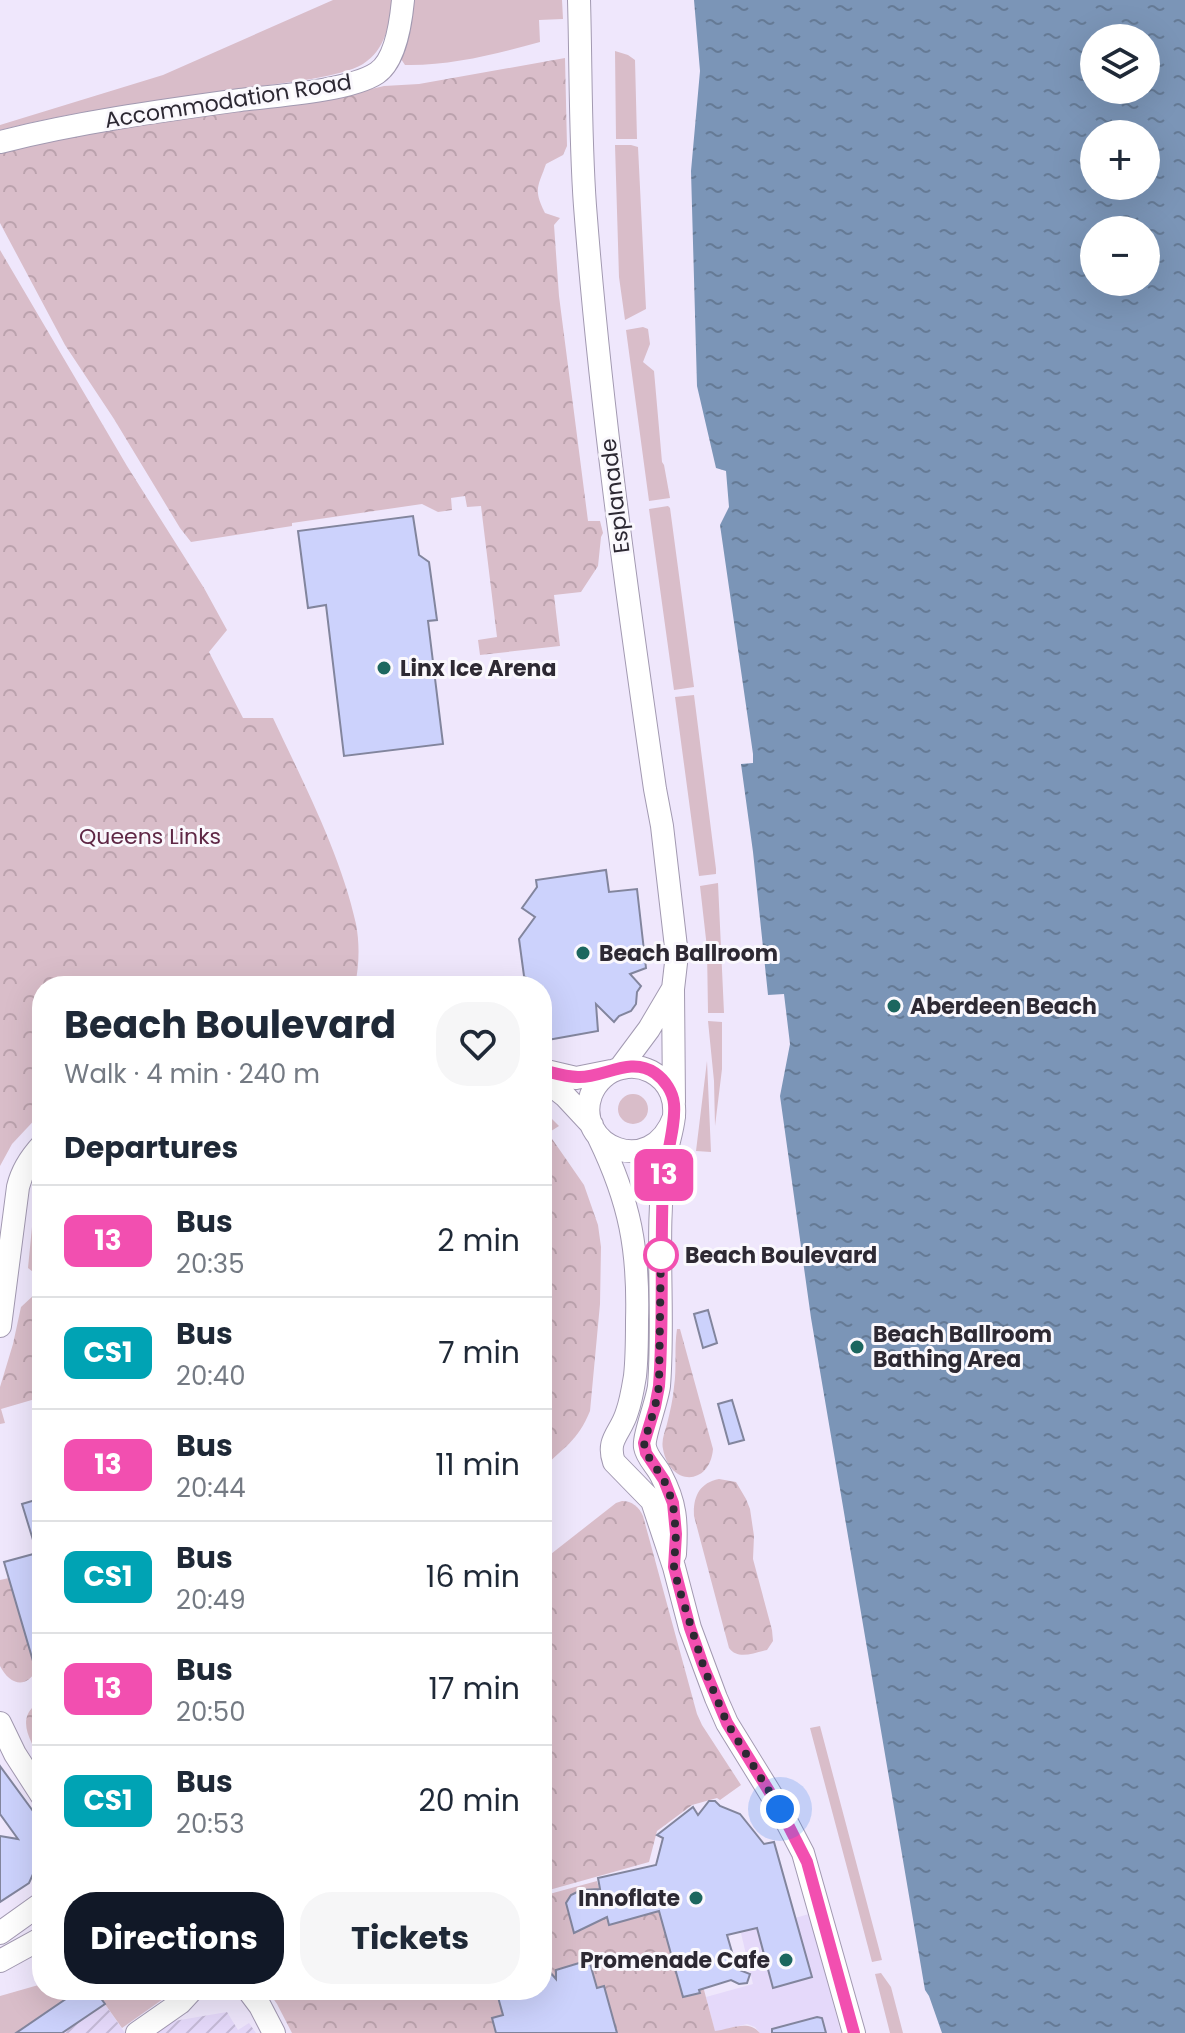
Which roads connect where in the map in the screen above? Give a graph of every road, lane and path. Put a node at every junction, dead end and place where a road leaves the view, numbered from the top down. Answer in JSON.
{"nodes":[{"id":1,"x":403,"y":0,"type":"edge"},
{"id":2,"x":579,"y":4,"type":"edge"},
{"id":3,"x":0,"y":142,"type":"edge"},
{"id":4,"x":673,"y":989,"type":"junction"},
{"id":5,"x":616,"y":1069,"type":"junction"},
{"id":6,"x":552,"y":1072,"type":"edge"},
{"id":7,"x":552,"y":1086,"type":"edge"},
{"id":8,"x":674,"y":1110,"type":"junction"},
{"id":9,"x":596,"y":1131,"type":"junction"},
{"id":10,"x":32,"y":1157,"type":"edge"},
{"id":11,"x":3,"y":1279,"type":"edge"},
{"id":12,"x":0,"y":1326,"type":"edge"},
{"id":13,"x":674,"y":1567,"type":"junction"},
{"id":14,"x":0,"y":1723,"type":"edge"},
{"id":15,"x":32,"y":1780,"type":"edge"},
{"id":16,"x":32,"y":1910,"type":"edge"},
{"id":17,"x":0,"y":1933,"type":"edge"},
{"id":18,"x":32,"y":1943,"type":"edge"},
{"id":19,"x":0,"y":1961,"type":"edge"},
{"id":20,"x":183,"y":2000,"type":"edge"},
{"id":21,"x":256,"y":2000,"type":"edge"},
{"id":22,"x":137,"y":2033,"type":"edge"},
{"id":23,"x":274,"y":2033,"type":"edge"},
{"id":24,"x":854,"y":2033,"type":"edge"}],
"edges":[{"from":1,"to":3,"type":"street","name":"Accommodation Road"},
{"from":2,"to":4,"type":"street","name":"Esplanade"},
{"from":4,"to":5,"type":"street","name":"Esplanade"},
{"from":4,"to":8,"type":"street","name":"Esplanade"},
{"from":5,"to":6,"type":"street"},
{"from":5,"to":8,"type":"street"},
{"from":5,"to":9,"type":"street"},
{"from":7,"to":9,"type":"street"},
{"from":8,"to":9,"type":"street"},
{"from":8,"to":13,"type":"street"},
{"from":9,"to":13,"type":"street"},
{"from":10,"to":11,"type":"street"},
{"from":11,"to":12,"type":"street"},
{"from":13,"to":24,"type":"street"},
{"from":14,"to":15,"type":"street"},
{"from":16,"to":17,"type":"street"},
{"from":18,"to":19,"type":"street"},
{"from":20,"to":22,"type":"street"},
{"from":21,"to":23,"type":"street"}]}
